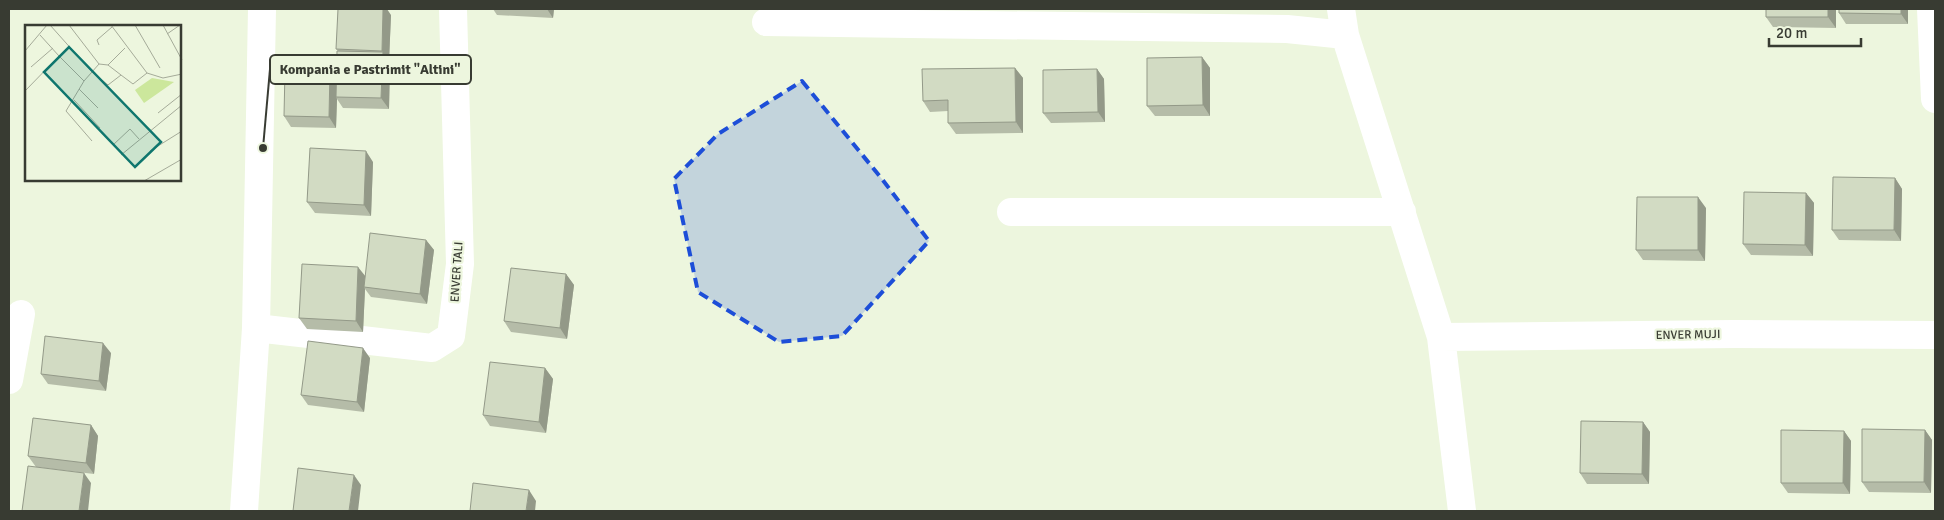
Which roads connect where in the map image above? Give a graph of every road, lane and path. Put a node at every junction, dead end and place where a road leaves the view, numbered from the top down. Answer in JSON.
{"nodes":[{"id":1,"x":262,"y":9,"type":"edge"},
{"id":2,"x":453,"y":9,"type":"edge"},
{"id":3,"x":1931,"y":9,"type":"edge"},
{"id":4,"x":766,"y":22,"type":"dead end"},
{"id":5,"x":1343,"y":22,"type":"edge"},
{"id":6,"x":1935,"y":100,"type":"edge"},
{"id":7,"x":1011,"y":212,"type":"dead end"},
{"id":8,"x":1402,"y":212,"type":"junction"},
{"id":9,"x":21,"y":314,"type":"dead end"},
{"id":10,"x":256,"y":328,"type":"junction"},
{"id":11,"x":1935,"y":336,"type":"edge"},
{"id":12,"x":1441,"y":337,"type":"junction"},
{"id":13,"x":9,"y":380,"type":"edge"},
{"id":14,"x":244,"y":511,"type":"edge"},
{"id":15,"x":1462,"y":511,"type":"edge"}],
"edges":[{"from":1,"to":10,"type":"street"},
{"from":2,"to":10,"type":"street","name":"ENVER TALI"},
{"from":3,"to":6,"type":"street"},
{"from":4,"to":5,"type":"street"},
{"from":5,"to":8,"type":"street"},
{"from":7,"to":8,"type":"street"},
{"from":8,"to":12,"type":"street"},
{"from":9,"to":13,"type":"street"},
{"from":10,"to":14,"type":"street"},
{"from":11,"to":12,"type":"street","name":"ENVER MUJI"},
{"from":12,"to":15,"type":"street"}]}
